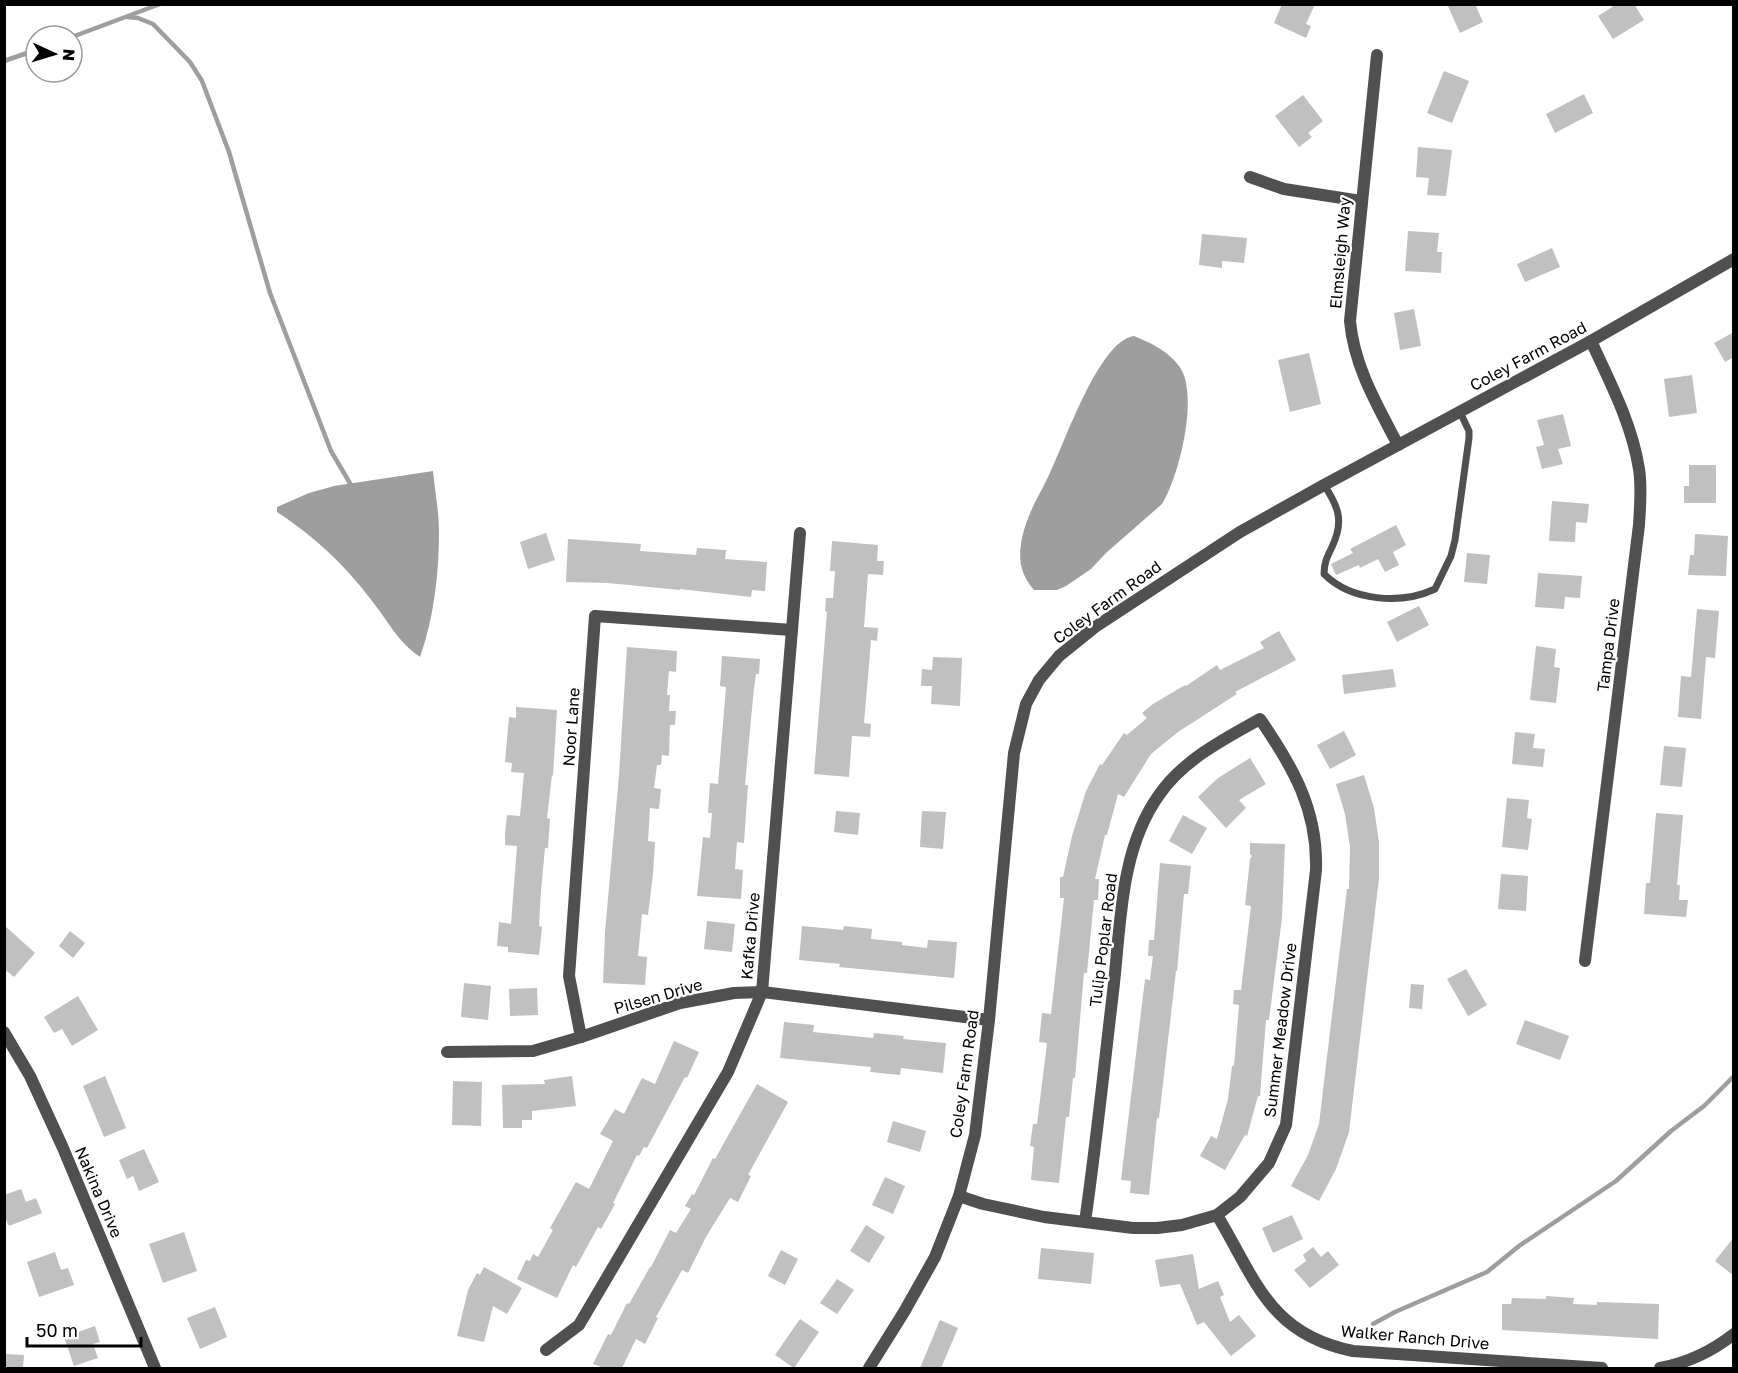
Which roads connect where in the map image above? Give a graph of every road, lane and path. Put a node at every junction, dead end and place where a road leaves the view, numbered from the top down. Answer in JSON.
{"nodes":[{"id":1,"x":1377,"y":55,"type":"dead end"},
{"id":2,"x":1250,"y":177,"type":"dead end"},
{"id":3,"x":1361,"y":201,"type":"junction"},
{"id":4,"x":1734,"y":259,"type":"edge"},
{"id":5,"x":1591,"y":341,"type":"junction"},
{"id":6,"x":1460,"y":412,"type":"junction"},
{"id":7,"x":1398,"y":445,"type":"junction"},
{"id":8,"x":1324,"y":485,"type":"junction"},
{"id":9,"x":800,"y":533,"type":"dead end"},
{"id":10,"x":792,"y":630,"type":"junction"},
{"id":11,"x":1260,"y":719,"type":"joint"},
{"id":12,"x":1585,"y":961,"type":"dead end"},
{"id":13,"x":762,"y":992,"type":"junction"},
{"id":14,"x":989,"y":1020,"type":"junction"},
{"id":15,"x":4,"y":1032,"type":"edge"},
{"id":16,"x":581,"y":1037,"type":"junction"},
{"id":17,"x":447,"y":1052,"type":"dead end"},
{"id":18,"x":959,"y":1196,"type":"junction"},
{"id":19,"x":1216,"y":1215,"type":"junction"},
{"id":20,"x":1085,"y":1222,"type":"junction"},
{"id":21,"x":1734,"y":1334,"type":"edge"},
{"id":22,"x":546,"y":1350,"type":"dead end"},
{"id":23,"x":155,"y":1368,"type":"edge"},
{"id":24,"x":869,"y":1368,"type":"edge"},
{"id":25,"x":1602,"y":1368,"type":"edge"},
{"id":26,"x":1660,"y":1368,"type":"edge"}],
"edges":[{"from":1,"to":3,"type":"street","name":"Elmsleigh Way"},
{"from":2,"to":3,"type":"street"},
{"from":3,"to":7,"type":"street","name":"Elmsleigh Way"},
{"from":4,"to":5,"type":"street","name":"Coley Farm Road"},
{"from":5,"to":6,"type":"street","name":"Coley Farm Road"},
{"from":5,"to":12,"type":"street","name":"Tampa Drive"},
{"from":6,"to":7,"type":"street","name":"Coley Farm Road"},
{"from":6,"to":8,"type":"lane"},
{"from":7,"to":8,"type":"street","name":"Coley Farm Road"},
{"from":8,"to":14,"type":"street","name":"Coley Farm Road"},
{"from":9,"to":10,"type":"street","name":"Kafka Drive"},
{"from":10,"to":13,"type":"street","name":"Kafka Drive"},
{"from":10,"to":16,"type":"street","name":"Noor Lane"},
{"from":11,"to":19,"type":"street","name":"Summer Meadow Drive"},
{"from":11,"to":20,"type":"street","name":"Tulip Poplar Road"},
{"from":13,"to":14,"type":"street","name":"Pilsen Drive"},
{"from":13,"to":16,"type":"street","name":"Pilsen Drive"},
{"from":13,"to":22,"type":"street","name":"Kafka Drive"},
{"from":14,"to":18,"type":"street","name":"Coley Farm Road"},
{"from":15,"to":23,"type":"street","name":"Nakina Drive"},
{"from":16,"to":17,"type":"street","name":"Pilsen Drive"},
{"from":18,"to":20,"type":"street","name":"Summer Meadow Drive"},
{"from":18,"to":24,"type":"street","name":"Coley Farm Road"},
{"from":19,"to":20,"type":"street","name":"Summer Meadow Drive"},
{"from":19,"to":25,"type":"street","name":"Walker Ranch Drive"},
{"from":21,"to":26,"type":"street"}]}
